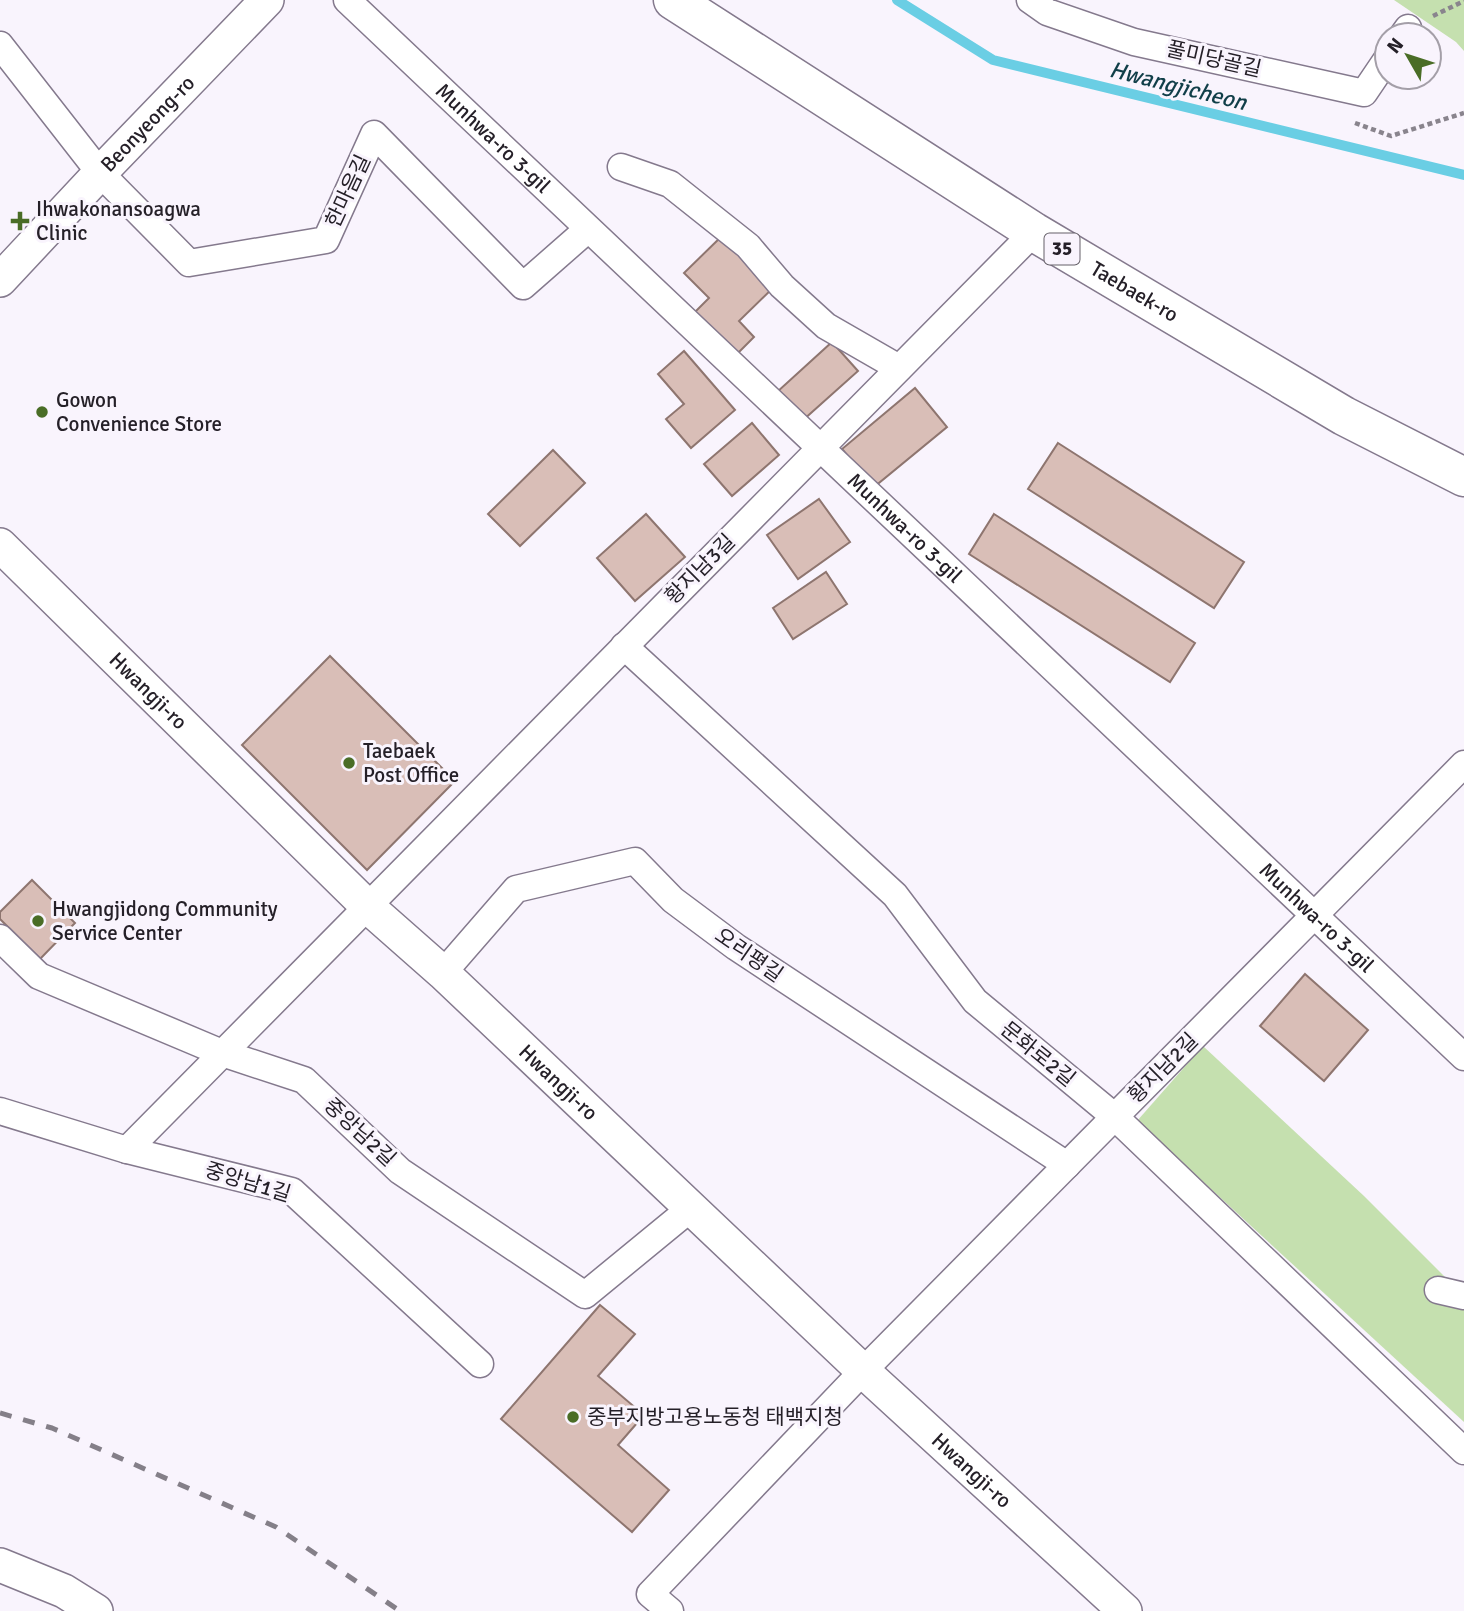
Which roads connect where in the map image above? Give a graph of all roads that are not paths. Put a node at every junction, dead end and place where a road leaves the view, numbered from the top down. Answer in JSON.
{"nodes":[{"id":1,"x":267,"y":0,"type":"edge"},
{"id":2,"x":347,"y":0,"type":"edge"},
{"id":3,"x":673,"y":0,"type":"edge"},
{"id":4,"x":1030,"y":0,"type":"edge"},
{"id":5,"x":1,"y":46,"type":"edge"},
{"id":6,"x":1373,"y":80,"type":"edge"},
{"id":7,"x":621,"y":167,"type":"dead end"},
{"id":8,"x":100,"y":173,"type":"junction"},
{"id":9,"x":588,"y":229,"type":"junction"},
{"id":10,"x":1034,"y":232,"type":"junction"},
{"id":11,"x":0,"y":280,"type":"edge"},
{"id":12,"x":899,"y":368,"type":"junction"},
{"id":13,"x":820,"y":448,"type":"junction"},
{"id":14,"x":1464,"y":477,"type":"edge"},
{"id":15,"x":0,"y":545,"type":"edge"},
{"id":16,"x":624,"y":646,"type":"junction"},
{"id":17,"x":1464,"y":764,"type":"edge"},
{"id":18,"x":367,"y":906,"type":"junction"},
{"id":19,"x":1314,"y":916,"type":"junction"},
{"id":20,"x":0,"y":938,"type":"edge"},
{"id":21,"x":443,"y":973,"type":"junction"},
{"id":22,"x":222,"y":1053,"type":"junction"},
{"id":23,"x":1464,"y":1058,"type":"edge"},
{"id":24,"x":0,"y":1111,"type":"edge"},
{"id":25,"x":1115,"y":1117,"type":"junction"},
{"id":26,"x":127,"y":1150,"type":"junction"},
{"id":27,"x":1067,"y":1165,"type":"junction"},
{"id":28,"x":691,"y":1208,"type":"junction"},
{"id":29,"x":1438,"y":1290,"type":"dead end"},
{"id":30,"x":1464,"y":1296,"type":"edge"},
{"id":31,"x":480,"y":1364,"type":"dead end"},
{"id":32,"x":863,"y":1371,"type":"junction"},
{"id":33,"x":1464,"y":1451,"type":"edge"},
{"id":34,"x":0,"y":1565,"type":"edge"},
{"id":35,"x":96,"y":1611,"type":"edge"},
{"id":36,"x":670,"y":1611,"type":"edge"},
{"id":37,"x":1125,"y":1611,"type":"edge"}],
"edges":[{"from":1,"to":8,"type":"street","name":"Beonyeong-ro"},
{"from":2,"to":9,"type":"street","name":"Munhwa-ro 3-gil"},
{"from":3,"to":10,"type":"main road","name":"Taebaek-ro","number":"35"},
{"from":4,"to":6,"type":"street","name":"풀미당골길"},
{"from":5,"to":8,"type":"street"},
{"from":7,"to":12,"type":"street"},
{"from":8,"to":9,"type":"street","name":"한마음길"},
{"from":8,"to":11,"type":"street","name":"Beonyeong-ro"},
{"from":9,"to":13,"type":"street","name":"Munhwa-ro 3-gil"},
{"from":10,"to":12,"type":"street","name":"황지남3길"},
{"from":10,"to":14,"type":"main road","name":"Taebaek-ro","number":"35"},
{"from":12,"to":13,"type":"street","name":"황지남3길"},
{"from":13,"to":16,"type":"street","name":"황지남3길"},
{"from":13,"to":19,"type":"street","name":"Munhwa-ro 3-gil"},
{"from":15,"to":18,"type":"street","name":"Hwangji-ro"},
{"from":16,"to":18,"type":"street","name":"황지남3길"},
{"from":16,"to":25,"type":"street","name":"문화로2길"},
{"from":17,"to":19,"type":"street","name":"황지남2길"},
{"from":18,"to":21,"type":"street","name":"Hwangji-ro"},
{"from":18,"to":22,"type":"street","name":"황지남3길"},
{"from":19,"to":23,"type":"street","name":"Munhwa-ro 3-gil"},
{"from":19,"to":25,"type":"street","name":"황지남2길"},
{"from":20,"to":22,"type":"street","name":"중앙남2길"},
{"from":21,"to":27,"type":"street","name":"오리평길"},
{"from":21,"to":28,"type":"street","name":"Hwangji-ro"},
{"from":22,"to":26,"type":"street","name":"황지남3길"},
{"from":22,"to":28,"type":"street","name":"중앙남2길"},
{"from":24,"to":26,"type":"street","name":"중앙남1길"},
{"from":25,"to":27,"type":"street","name":"황지남2길"},
{"from":25,"to":33,"type":"street","name":"문화로2길"},
{"from":26,"to":31,"type":"street","name":"중앙남1길"},
{"from":27,"to":32,"type":"street","name":"황지남2길"},
{"from":28,"to":32,"type":"street","name":"Hwangji-ro"},
{"from":29,"to":30,"type":"street"},
{"from":32,"to":36,"type":"street","name":"황지남2길"},
{"from":32,"to":37,"type":"street","name":"Hwangji-ro"},
{"from":34,"to":35,"type":"street"}]}
